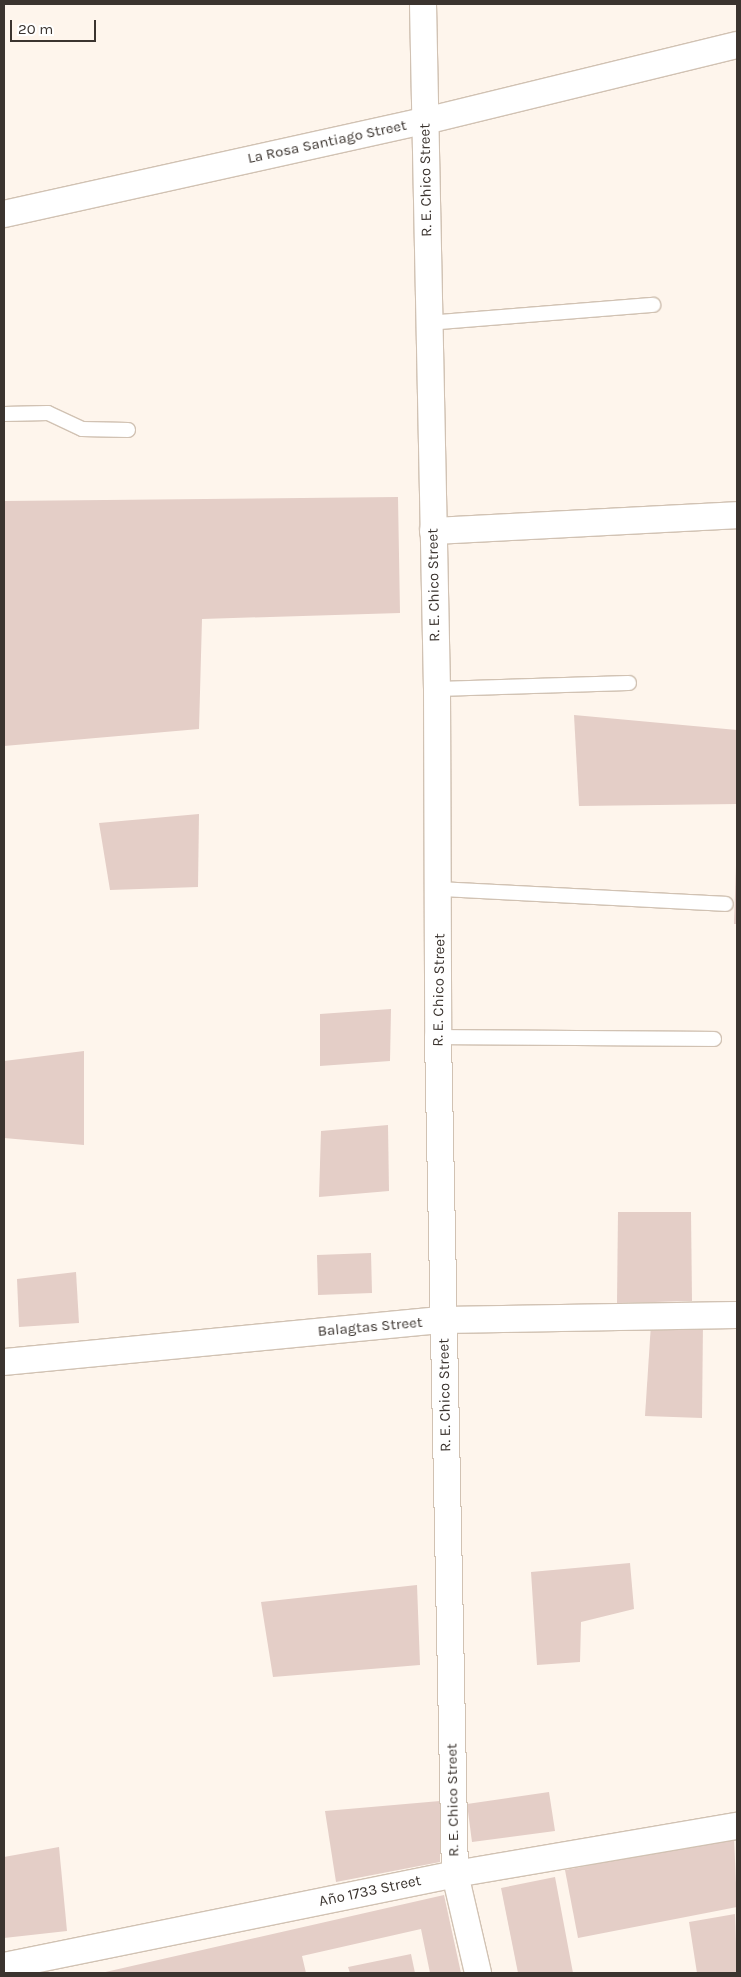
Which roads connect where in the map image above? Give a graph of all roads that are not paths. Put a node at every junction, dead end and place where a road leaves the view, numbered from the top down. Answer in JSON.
{"nodes":[{"id":1,"x":423,"y":4,"type":"edge"},
{"id":2,"x":737,"y":45,"type":"edge"},
{"id":3,"x":425,"y":121,"type":"junction"},
{"id":4,"x":4,"y":214,"type":"edge"},
{"id":5,"x":653,"y":305,"type":"dead end"},
{"id":6,"x":428,"y":323,"type":"junction"},
{"id":7,"x":4,"y":414,"type":"edge"},
{"id":8,"x":128,"y":430,"type":"dead end"},
{"id":9,"x":737,"y":515,"type":"edge"},
{"id":10,"x":433,"y":531,"type":"junction"},
{"id":11,"x":629,"y":683,"type":"dead end"},
{"id":12,"x":437,"y":689,"type":"junction"},
{"id":13,"x":440,"y":889,"type":"junction"},
{"id":14,"x":726,"y":904,"type":"dead end"},
{"id":15,"x":438,"y":1038,"type":"junction"},
{"id":16,"x":714,"y":1039,"type":"dead end"},
{"id":17,"x":737,"y":1315,"type":"edge"},
{"id":18,"x":443,"y":1320,"type":"junction"},
{"id":19,"x":4,"y":1362,"type":"edge"},
{"id":20,"x":737,"y":1826,"type":"edge"},
{"id":21,"x":455,"y":1874,"type":"junction"},
{"id":22,"x":4,"y":1966,"type":"edge"},
{"id":23,"x":478,"y":1973,"type":"edge"}],
"edges":[{"from":1,"to":3,"type":"street","name":"R. E. Chico Street"},
{"from":2,"to":3,"type":"street","name":"La Rosa Santiago Street"},
{"from":3,"to":4,"type":"street","name":"La Rosa Santiago Street"},
{"from":3,"to":6,"type":"street","name":"R. E. Chico Street"},
{"from":5,"to":6,"type":"lane"},
{"from":6,"to":10,"type":"street","name":"R. E. Chico Street"},
{"from":7,"to":8,"type":"lane"},
{"from":9,"to":10,"type":"street"},
{"from":10,"to":12,"type":"street","name":"R. E. Chico Street"},
{"from":11,"to":12,"type":"lane"},
{"from":12,"to":13,"type":"street","name":"R. E. Chico Street"},
{"from":13,"to":14,"type":"lane"},
{"from":13,"to":15,"type":"street","name":"R. E. Chico Street"},
{"from":15,"to":16,"type":"lane"},
{"from":15,"to":18,"type":"street","name":"R. E. Chico Street"},
{"from":17,"to":18,"type":"street","name":"Balagtas Street"},
{"from":18,"to":19,"type":"street","name":"Balagtas Street"},
{"from":18,"to":21,"type":"street","name":"R. E. Chico Street"},
{"from":20,"to":21,"type":"street","name":"Año 1733 Street"},
{"from":21,"to":22,"type":"street","name":"Año 1733 Street"},
{"from":21,"to":23,"type":"street","name":"R. E. Chico Street"}]}
